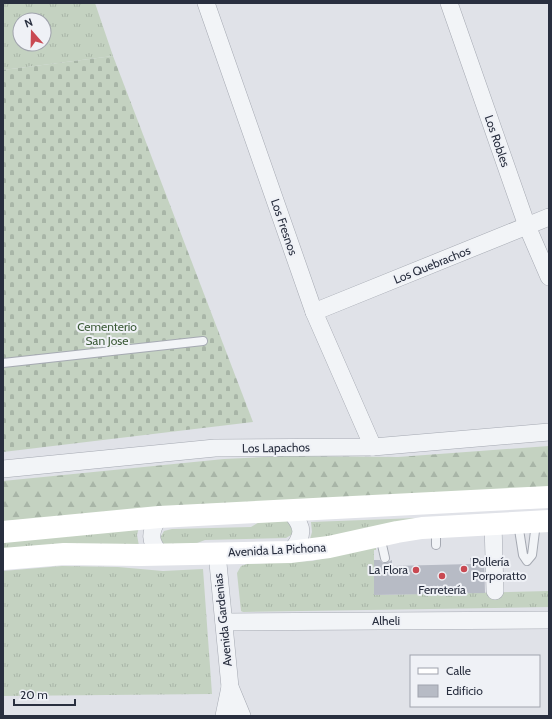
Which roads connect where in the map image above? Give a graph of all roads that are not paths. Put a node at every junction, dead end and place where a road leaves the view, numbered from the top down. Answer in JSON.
{"nodes":[{"id":1,"x":206,"y":3,"type":"edge"},
{"id":2,"x":449,"y":3,"type":"edge"},
{"id":3,"x":549,"y":216,"type":"edge"},
{"id":4,"x":527,"y":226,"type":"junction"},
{"id":5,"x":549,"y":277,"type":"edge"},
{"id":6,"x":314,"y":312,"type":"junction"},
{"id":7,"x":203,"y":341,"type":"dead end"},
{"id":8,"x":3,"y":362,"type":"edge"},
{"id":9,"x":549,"y":432,"type":"edge"},
{"id":10,"x":373,"y":447,"type":"junction"},
{"id":11,"x":3,"y":470,"type":"edge"},
{"id":12,"x":549,"y":497,"type":"edge"},
{"id":13,"x":290,"y":511,"type":"junction"},
{"id":14,"x":158,"y":517,"type":"junction"},
{"id":15,"x":534,"y":522,"type":"edge"},
{"id":16,"x":493,"y":524,"type":"junction"},
{"id":17,"x":3,"y":532,"type":"edge"},
{"id":18,"x":380,"y":536,"type":"junction"},
{"id":19,"x":290,"y":552,"type":"junction"},
{"id":20,"x":217,"y":553,"type":"junction"},
{"id":21,"x":161,"y":555,"type":"junction"},
{"id":22,"x":385,"y":558,"type":"dead end"},
{"id":23,"x":3,"y":559,"type":"edge"},
{"id":24,"x":495,"y":591,"type":"dead end"},
{"id":25,"x":549,"y":620,"type":"edge"},
{"id":26,"x":224,"y":622,"type":"junction"},
{"id":27,"x":230,"y":687,"type":"junction"},
{"id":28,"x":224,"y":716,"type":"edge"},
{"id":29,"x":242,"y":716,"type":"edge"}],
"edges":[{"from":1,"to":6,"type":"street","name":"Los Fresnos"},
{"from":2,"to":4,"type":"street","name":"Los Robles"},
{"from":3,"to":4,"type":"street","name":"Los Quebrachos"},
{"from":4,"to":5,"type":"street","name":"Los Robles"},
{"from":4,"to":6,"type":"street","name":"Los Quebrachos"},
{"from":6,"to":10,"type":"street","name":"Los Fresnos"},
{"from":7,"to":8,"type":"lane"},
{"from":9,"to":10,"type":"street","name":"Los Lapachos"},
{"from":10,"to":11,"type":"street","name":"Los Lapachos"},
{"from":12,"to":13,"type":"main road"},
{"from":13,"to":14,"type":"main road"},
{"from":13,"to":19,"type":"street"},
{"from":14,"to":17,"type":"main road"},
{"from":14,"to":21,"type":"street"},
{"from":15,"to":16,"type":"main road","name":"Avenida La Pichona"},
{"from":16,"to":18,"type":"main road","name":"Avenida La Pichona"},
{"from":16,"to":24,"type":"street"},
{"from":18,"to":19,"type":"main road","name":"Avenida La Pichona"},
{"from":18,"to":22,"type":"lane"},
{"from":19,"to":20,"type":"main road","name":"Avenida La Pichona"},
{"from":20,"to":21,"type":"main road","name":"Avenida La Pichona"},
{"from":20,"to":26,"type":"street","name":"Avenida Gardenias"},
{"from":21,"to":23,"type":"main road","name":"Avenida La Pichona"},
{"from":25,"to":26,"type":"street","name":"Alheli"},
{"from":26,"to":27,"type":"street","name":"Avenida Gardenias"},
{"from":27,"to":28,"type":"street","name":"Avenida Gardenias"},
{"from":27,"to":29,"type":"street","name":"Avenida Gardenias"}]}
